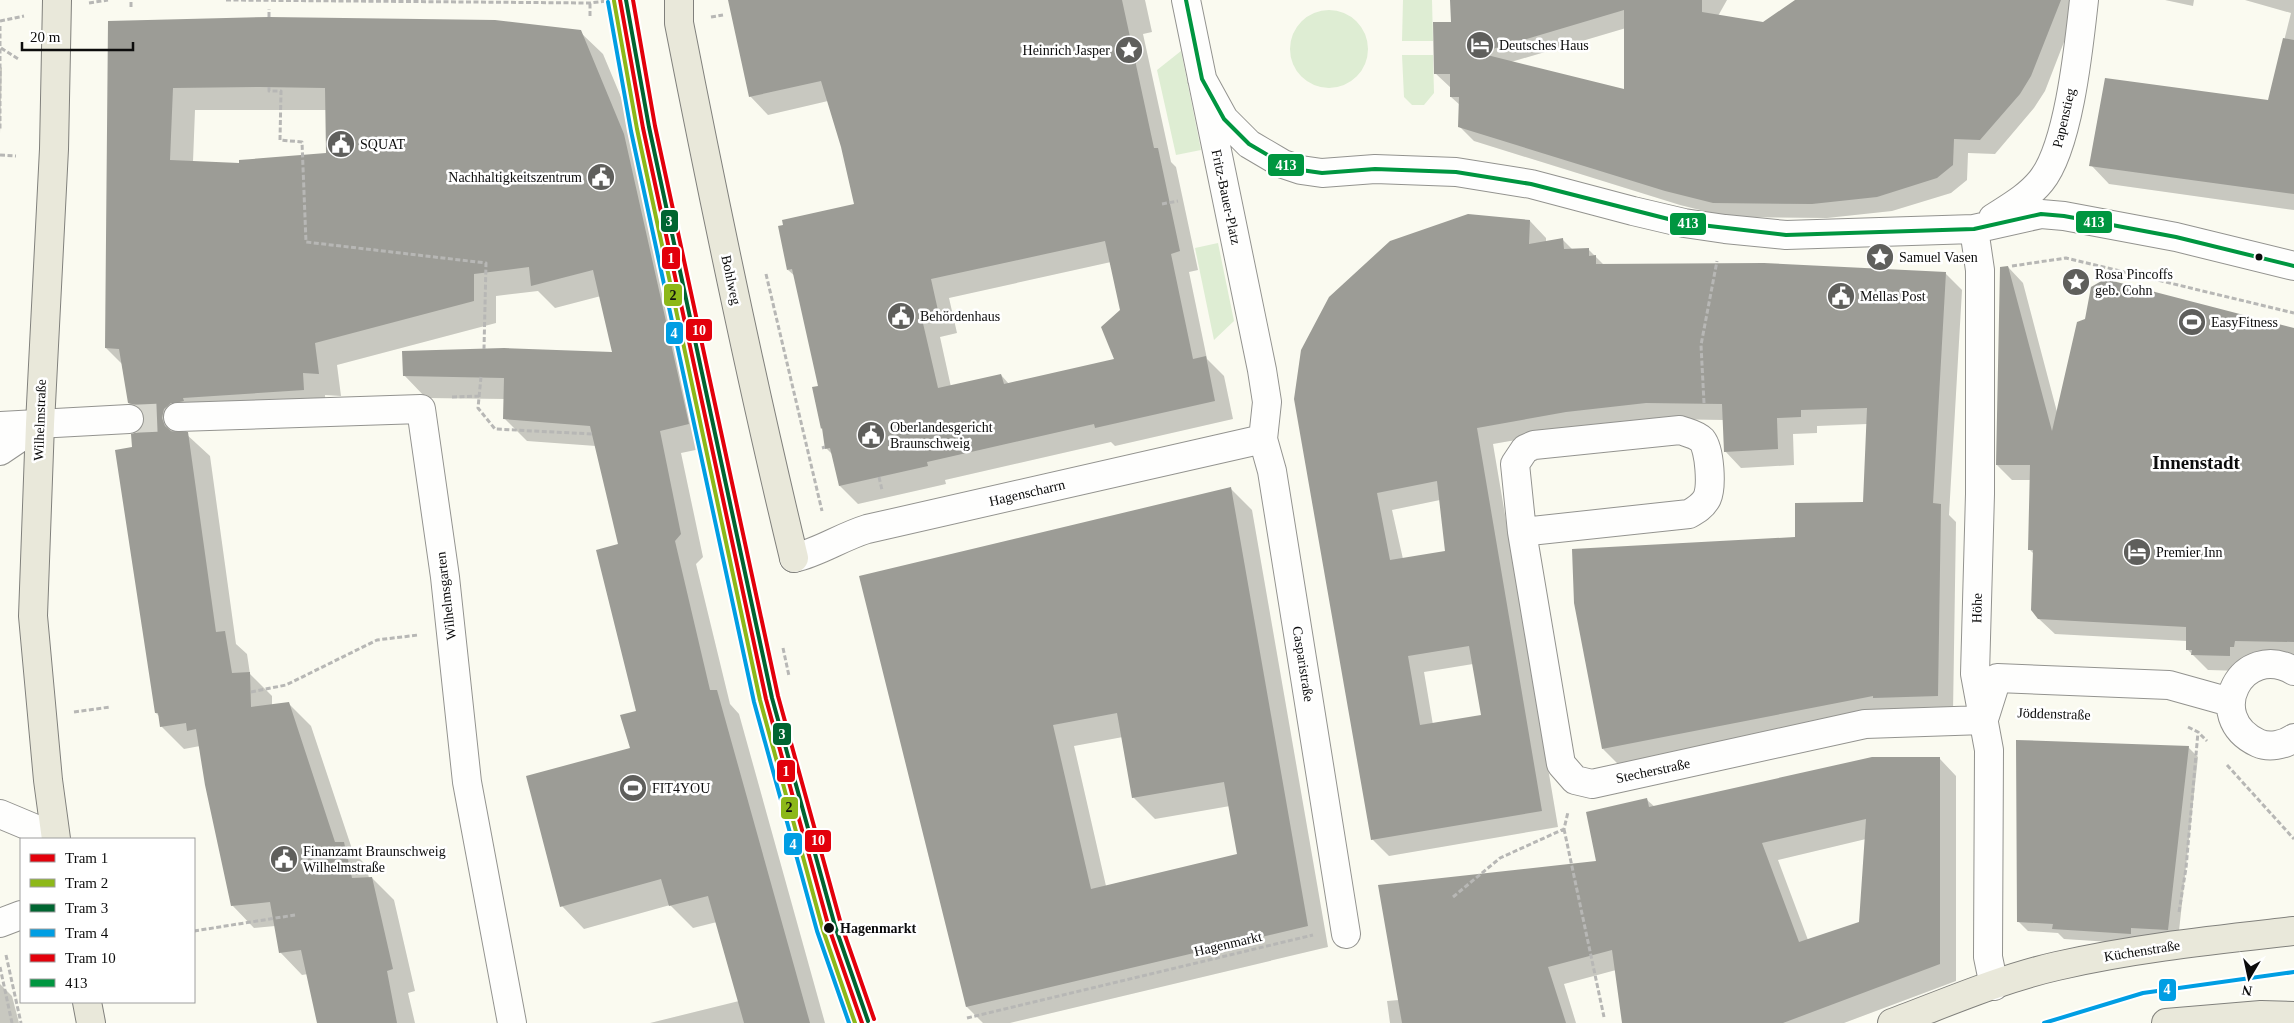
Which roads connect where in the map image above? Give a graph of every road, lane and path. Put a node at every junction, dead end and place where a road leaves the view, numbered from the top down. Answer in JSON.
{"nodes":[{"id":1,"x":57,"y":0,"type":"edge"},
{"id":2,"x":102,"y":0,"type":"edge"},
{"id":3,"x":108,"y":0,"type":"edge"},
{"id":4,"x":131,"y":0,"type":"edge"},
{"id":5,"x":226,"y":0,"type":"edge"},
{"id":6,"x":615,"y":0,"type":"edge"},
{"id":7,"x":679,"y":0,"type":"edge"},
{"id":8,"x":1186,"y":0,"type":"edge"},
{"id":9,"x":2084,"y":0,"type":"edge"},
{"id":10,"x":590,"y":3,"type":"junction"},
{"id":11,"x":131,"y":7,"type":"dead end"},
{"id":12,"x":269,"y":9,"type":"dead end"},
{"id":13,"x":709,"y":9,"type":"dead end"},
{"id":14,"x":723,"y":15,"type":"dead end"},
{"id":15,"x":590,"y":16,"type":"dead end"},
{"id":16,"x":269,"y":17,"type":"dead end"},
{"id":17,"x":710,"y":17,"type":"junction"},
{"id":18,"x":0,"y":26,"type":"edge"},
{"id":19,"x":713,"y":27,"type":"dead end"},
{"id":20,"x":1,"y":48,"type":"edge"},
{"id":21,"x":20,"y":60,"type":"dead end"},
{"id":22,"x":1202,"y":79,"type":"junction"},
{"id":23,"x":269,"y":87,"type":"dead end"},
{"id":24,"x":0,"y":131,"type":"edge"},
{"id":25,"x":0,"y":156,"type":"edge"},
{"id":26,"x":16,"y":156,"type":"dead end"},
{"id":27,"x":1178,"y":200,"type":"dead end"},
{"id":28,"x":1162,"y":204,"type":"dead end"},
{"id":29,"x":1725,"y":229,"type":"junction"},
{"id":30,"x":1974,"y":229,"type":"junction"},
{"id":31,"x":764,"y":264,"type":"dead end"},
{"id":32,"x":2294,"y":266,"type":"edge"},
{"id":33,"x":2006,"y":267,"type":"dead end"},
{"id":34,"x":2294,"y":313,"type":"edge"},
{"id":35,"x":484,"y":349,"type":"dead end"},
{"id":36,"x":480,"y":377,"type":"dead end"},
{"id":37,"x":1266,"y":394,"type":"joint"},
{"id":38,"x":178,"y":417,"type":"tunnel mouth"},
{"id":39,"x":129,"y":420,"type":"tunnel mouth"},
{"id":40,"x":40,"y":424,"type":"junction"},
{"id":41,"x":0,"y":426,"type":"edge"},
{"id":42,"x":592,"y":434,"type":"dead end"},
{"id":43,"x":1692,"y":434,"type":"junction"},
{"id":44,"x":1263,"y":439,"type":"junction"},
{"id":45,"x":0,"y":451,"type":"edge"},
{"id":46,"x":879,"y":477,"type":"dead end"},
{"id":47,"x":882,"y":490,"type":"dead end"},
{"id":48,"x":1522,"y":532,"type":"junction"},
{"id":49,"x":834,"y":542,"type":"junction"},
{"id":50,"x":794,"y":558,"type":"joint"},
{"id":51,"x":451,"y":632,"type":"junction"},
{"id":52,"x":783,"y":648,"type":"dead end"},
{"id":53,"x":747,"y":656,"type":"dead end"},
{"id":54,"x":2294,"y":671,"type":"edge"},
{"id":55,"x":789,"y":676,"type":"dead end"},
{"id":56,"x":750,"y":681,"type":"dead end"},
{"id":57,"x":251,"y":692,"type":"dead end"},
{"id":58,"x":2230,"y":702,"type":"junction"},
{"id":59,"x":110,"y":707,"type":"dead end"},
{"id":60,"x":66,"y":713,"type":"dead end"},
{"id":61,"x":1984,"y":720,"type":"junction"},
{"id":62,"x":2183,"y":724,"type":"dead end"},
{"id":63,"x":2294,"y":738,"type":"edge"},
{"id":64,"x":2211,"y":746,"type":"dead end"},
{"id":65,"x":2196,"y":748,"type":"dead end"},
{"id":66,"x":2224,"y":761,"type":"dead end"},
{"id":67,"x":1575,"y":780,"type":"junction"},
{"id":68,"x":0,"y":814,"type":"edge"},
{"id":69,"x":1564,"y":829,"type":"junction"},
{"id":70,"x":56,"y":838,"type":"edge"},
{"id":71,"x":2294,"y":839,"type":"edge"},
{"id":72,"x":1453,"y":897,"type":"dead end"},
{"id":73,"x":20,"y":915,"type":"edge"},
{"id":74,"x":295,"y":915,"type":"dead end"},
{"id":75,"x":2178,"y":916,"type":"dead end"},
{"id":76,"x":0,"y":923,"type":"edge"},
{"id":77,"x":195,"y":931,"type":"edge"},
{"id":78,"x":2294,"y":931,"type":"edge"},
{"id":79,"x":1319,"y":934,"type":"dead end"},
{"id":80,"x":1346,"y":934,"type":"dead end"},
{"id":81,"x":7,"y":965,"type":"junction"},
{"id":82,"x":0,"y":967,"type":"edge"},
{"id":83,"x":1994,"y":986,"type":"junction"},
{"id":84,"x":87,"y":1003,"type":"edge"},
{"id":85,"x":2294,"y":1016,"type":"edge"},
{"id":86,"x":1604,"y":1017,"type":"dead end"},
{"id":87,"x":967,"y":1018,"type":"dead end"},
{"id":88,"x":12,"y":1023,"type":"edge"},
{"id":89,"x":21,"y":1023,"type":"edge"},
{"id":90,"x":91,"y":1023,"type":"edge"},
{"id":91,"x":512,"y":1023,"type":"edge"},
{"id":92,"x":1892,"y":1023,"type":"edge"},
{"id":93,"x":2166,"y":1023,"type":"edge"}],
"edges":[{"from":1,"to":40,"type":"main road","name":"Wilhelmstraße"},
{"from":2,"to":3,"type":"path"},
{"from":4,"to":11,"type":"path"},
{"from":5,"to":10,"type":"path"},
{"from":6,"to":10,"type":"path"},
{"from":7,"to":50,"type":"main road","name":"Bohlweg"},
{"from":8,"to":22,"type":"street","name":"Fritz-Bauer-Platz"},
{"from":9,"to":30,"type":"street","name":"Papenstieg"},
{"from":10,"to":15,"type":"path"},
{"from":12,"to":16,"type":"path"},
{"from":13,"to":17,"type":"path"},
{"from":14,"to":17,"type":"path"},
{"from":17,"to":19,"type":"path"},
{"from":18,"to":20,"type":"path"},
{"from":20,"to":21,"type":"path"},
{"from":20,"to":24,"type":"path"},
{"from":22,"to":29,"type":"street"},
{"from":22,"to":37,"type":"street","name":"Fritz-Bauer-Platz"},
{"from":23,"to":35,"type":"path"},
{"from":25,"to":26,"type":"path"},
{"from":27,"to":28,"type":"path"},
{"from":29,"to":30,"type":"street"},
{"from":29,"to":43,"type":"path"},
{"from":30,"to":32,"type":"street"},
{"from":30,"to":61,"type":"street","name":"Höhe"},
{"from":31,"to":49,"type":"path"},
{"from":33,"to":34,"type":"path"},
{"from":36,"to":42,"type":"path"},
{"from":37,"to":44,"type":"street","name":"Casparistraße"},
{"from":38,"to":51,"type":"street","name":"Wilhelmsgarten"},
{"from":39,"to":40,"type":"street"},
{"from":40,"to":41,"type":"street"},
{"from":40,"to":45,"type":"street"},
{"from":40,"to":70,"type":"main road","name":"Wilhelmstraße"},
{"from":43,"to":48,"type":"street"},
{"from":43,"to":48,"type":"street"},
{"from":44,"to":49,"type":"street","name":"Hagenscharrn"},
{"from":44,"to":80,"type":"street","name":"Casparistraße"},
{"from":46,"to":47,"type":"path"},
{"from":48,"to":67,"type":"street"},
{"from":49,"to":50,"type":"street","name":"Hagenscharrn"},
{"from":51,"to":57,"type":"path"},
{"from":51,"to":91,"type":"street","name":"Wilhelmsgarten"},
{"from":52,"to":55,"type":"path"},
{"from":53,"to":56,"type":"path"},
{"from":54,"to":58,"type":"street"},
{"from":58,"to":61,"type":"street"},
{"from":58,"to":63,"type":"street"},
{"from":59,"to":60,"type":"path"},
{"from":61,"to":67,"type":"street","name":"Stecherstraße"},
{"from":61,"to":83,"type":"street","name":"Höhe"},
{"from":62,"to":64,"type":"path"},
{"from":65,"to":75,"type":"path"},
{"from":66,"to":71,"type":"path"},
{"from":67,"to":69,"type":"path"},
{"from":68,"to":70,"type":"street"},
{"from":69,"to":72,"type":"path"},
{"from":69,"to":86,"type":"path"},
{"from":73,"to":76,"type":"street"},
{"from":74,"to":77,"type":"path"},
{"from":76,"to":81,"type":"path"},
{"from":78,"to":83,"type":"main road","name":"Küchenstraße"},
{"from":79,"to":87,"type":"path","name":"Hagenmarkt"},
{"from":81,"to":82,"type":"path"},
{"from":81,"to":89,"type":"path"},
{"from":82,"to":88,"type":"path"},
{"from":83,"to":92,"type":"main road","name":"Küchenstraße"},
{"from":84,"to":90,"type":"main road"},
{"from":85,"to":93,"type":"main road"}]}
